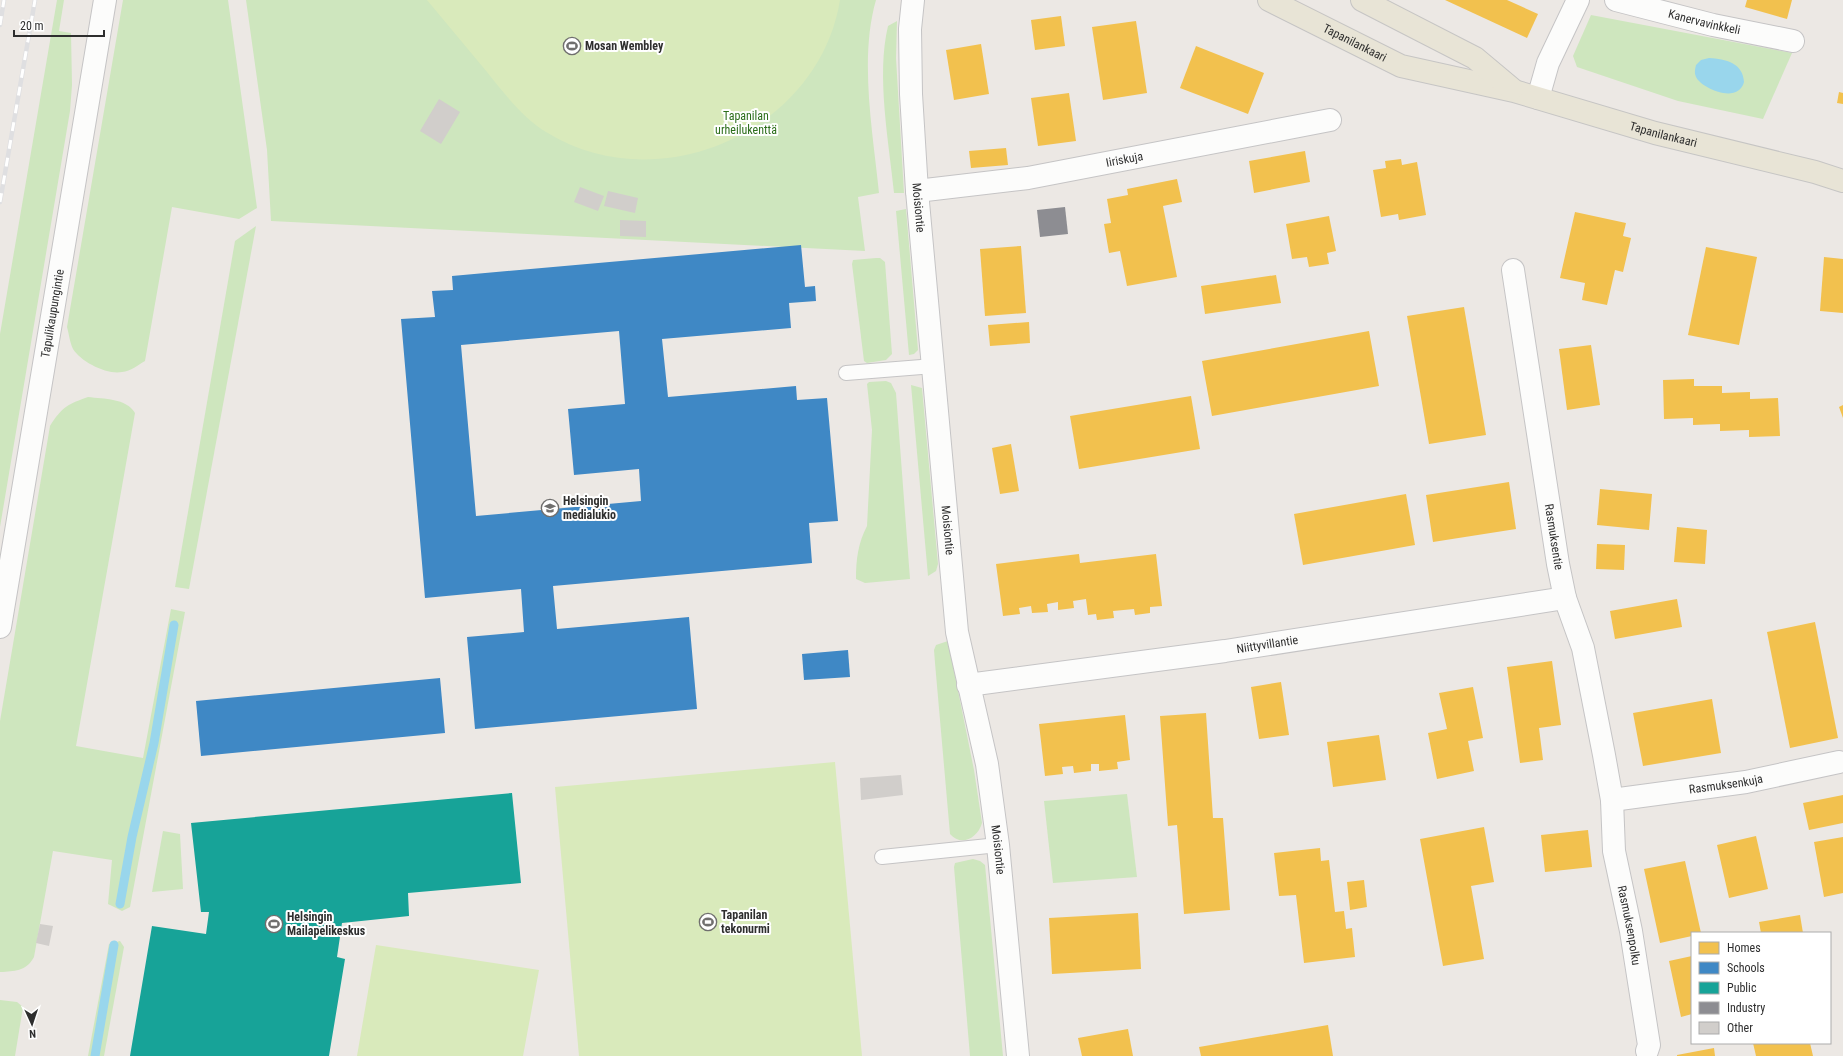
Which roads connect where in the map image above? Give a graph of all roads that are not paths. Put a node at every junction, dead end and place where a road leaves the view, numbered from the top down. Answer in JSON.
{"nodes":[{"id":1,"x":105,"y":0,"type":"edge"},
{"id":2,"x":913,"y":0,"type":"edge"},
{"id":3,"x":1269,"y":0,"type":"edge"},
{"id":4,"x":1362,"y":0,"type":"edge"},
{"id":5,"x":1578,"y":0,"type":"edge"},
{"id":6,"x":1616,"y":0,"type":"edge"},
{"id":7,"x":1793,"y":41,"type":"dead end"},
{"id":8,"x":1514,"y":91,"type":"junction"},
{"id":9,"x":1538,"y":98,"type":"junction"},
{"id":10,"x":1330,"y":120,"type":"dead end"},
{"id":11,"x":1815,"y":172,"type":"junction"},
{"id":12,"x":1843,"y":174,"type":"edge"},
{"id":13,"x":1843,"y":181,"type":"edge"},
{"id":14,"x":917,"y":191,"type":"junction"},
{"id":15,"x":1513,"y":270,"type":"dead end"},
{"id":16,"x":934,"y":366,"type":"junction"},
{"id":17,"x":846,"y":373,"type":"dead end"},
{"id":18,"x":1565,"y":598,"type":"junction"},
{"id":19,"x":0,"y":627,"type":"edge"},
{"id":20,"x":968,"y":685,"type":"junction"},
{"id":21,"x":1839,"y":762,"type":"dead end"},
{"id":22,"x":1612,"y":800,"type":"junction"},
{"id":23,"x":998,"y":845,"type":"junction"},
{"id":24,"x":882,"y":857,"type":"dead end"},
{"id":25,"x":1647,"y":1051,"type":"dead end"},
{"id":26,"x":1018,"y":1056,"type":"edge"}],
"edges":[{"from":1,"to":19,"type":"street","name":"Tapulikaupungintie"},
{"from":2,"to":14,"type":"street","name":"Moisiontie"},
{"from":3,"to":8,"type":"main road","name":"Tapanilankaari"},
{"from":4,"to":8,"type":"main road","name":"Tapanilankaari"},
{"from":5,"to":9,"type":"street"},
{"from":6,"to":7,"type":"street","name":"Kanervavinkkeli"},
{"from":8,"to":9,"type":"main road","name":"Tapanilankaari"},
{"from":9,"to":11,"type":"main road","name":"Tapanilankaari"},
{"from":10,"to":14,"type":"street","name":"Iiriskuja"},
{"from":11,"to":12,"type":"main road","name":"Tapanilankaari"},
{"from":11,"to":13,"type":"main road","name":"Tapanilankaari"},
{"from":14,"to":16,"type":"street","name":"Moisiontie"},
{"from":15,"to":18,"type":"street","name":"Rasmuksentie"},
{"from":16,"to":17,"type":"lane"},
{"from":16,"to":20,"type":"street","name":"Moisiontie"},
{"from":18,"to":20,"type":"street","name":"Niittyvillantie"},
{"from":18,"to":22,"type":"street","name":"Rasmuksentie"},
{"from":20,"to":23,"type":"street","name":"Moisiontie"},
{"from":21,"to":22,"type":"street","name":"Rasmuksenkuja"},
{"from":22,"to":25,"type":"street","name":"Rasmuksenpolku"},
{"from":23,"to":24,"type":"lane"},
{"from":23,"to":26,"type":"street","name":"Moisiontie"}]}
